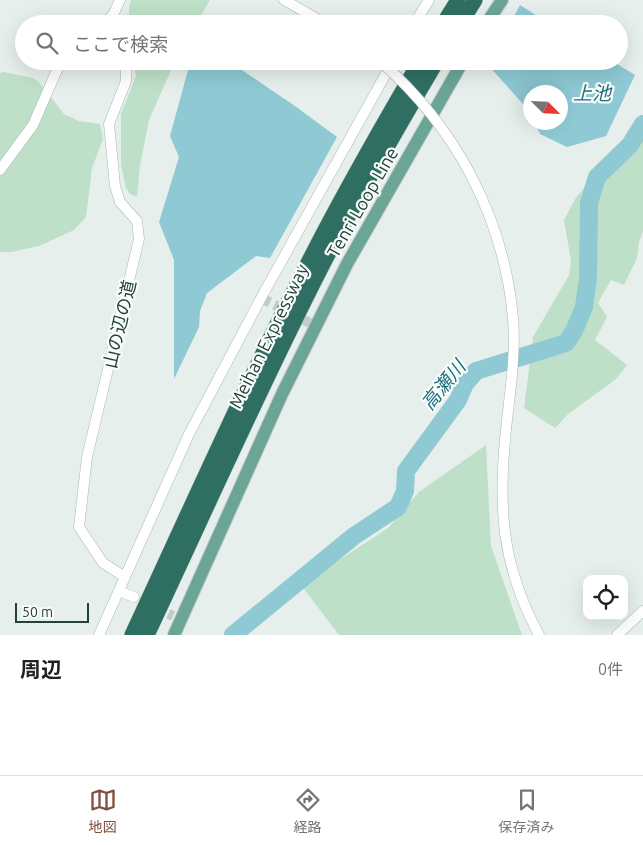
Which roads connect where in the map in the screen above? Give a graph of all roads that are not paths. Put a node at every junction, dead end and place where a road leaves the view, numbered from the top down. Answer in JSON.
{"nodes":[{"id":1,"x":120,"y":0,"type":"edge"},
{"id":2,"x":284,"y":0,"type":"edge"},
{"id":3,"x":429,"y":0,"type":"edge"},
{"id":4,"x":458,"y":0,"type":"edge"},
{"id":5,"x":475,"y":0,"type":"edge"},
{"id":6,"x":502,"y":0,"type":"edge"},
{"id":7,"x":114,"y":15,"type":"edge"},
{"id":8,"x":310,"y":15,"type":"edge"},
{"id":9,"x":420,"y":15,"type":"edge"},
{"id":10,"x":449,"y":15,"type":"edge"},
{"id":11,"x":466,"y":15,"type":"edge"},
{"id":12,"x":492,"y":15,"type":"edge"},
{"id":13,"x":56,"y":70,"type":"edge"},
{"id":14,"x":126,"y":70,"type":"edge"},
{"id":15,"x":388,"y":70,"type":"edge"},
{"id":16,"x":390,"y":70,"type":"edge"},
{"id":17,"x":415,"y":70,"type":"edge"},
{"id":18,"x":432,"y":70,"type":"edge"},
{"id":19,"x":457,"y":70,"type":"edge"},
{"id":20,"x":0,"y":170,"type":"edge"},
{"id":21,"x":125,"y":578,"type":"junction"},
{"id":22,"x":119,"y":591,"type":"junction"},
{"id":23,"x":134,"y":597,"type":"dead end"},
{"id":24,"x":643,"y":611,"type":"edge"},
{"id":25,"x":98,"y":635,"type":"edge"},
{"id":26,"x":132,"y":635,"type":"edge"},
{"id":27,"x":148,"y":635,"type":"edge"},
{"id":28,"x":174,"y":635,"type":"edge"},
{"id":29,"x":539,"y":635,"type":"edge"},
{"id":30,"x":617,"y":635,"type":"edge"}],
"edges":[{"from":1,"to":7,"type":"street"},
{"from":2,"to":8,"type":"street"},
{"from":3,"to":9,"type":"street"},
{"from":4,"to":10,"type":"highway"},
{"from":5,"to":11,"type":"highway"},
{"from":6,"to":12,"type":"main road"},
{"from":13,"to":20,"type":"street"},
{"from":14,"to":21,"type":"street","name":"山の辺の道"},
{"from":15,"to":21,"type":"street"},
{"from":16,"to":29,"type":"street","bridge":true},
{"from":17,"to":26,"type":"highway","name":"Meihan Expressway"},
{"from":18,"to":27,"type":"highway","name":"Meihan Expressway"},
{"from":19,"to":28,"type":"main road","name":"Tenri Loop Line"},
{"from":21,"to":22,"type":"street"},
{"from":22,"to":23,"type":"street"},
{"from":22,"to":25,"type":"street"},
{"from":24,"to":30,"type":"street"}]}
